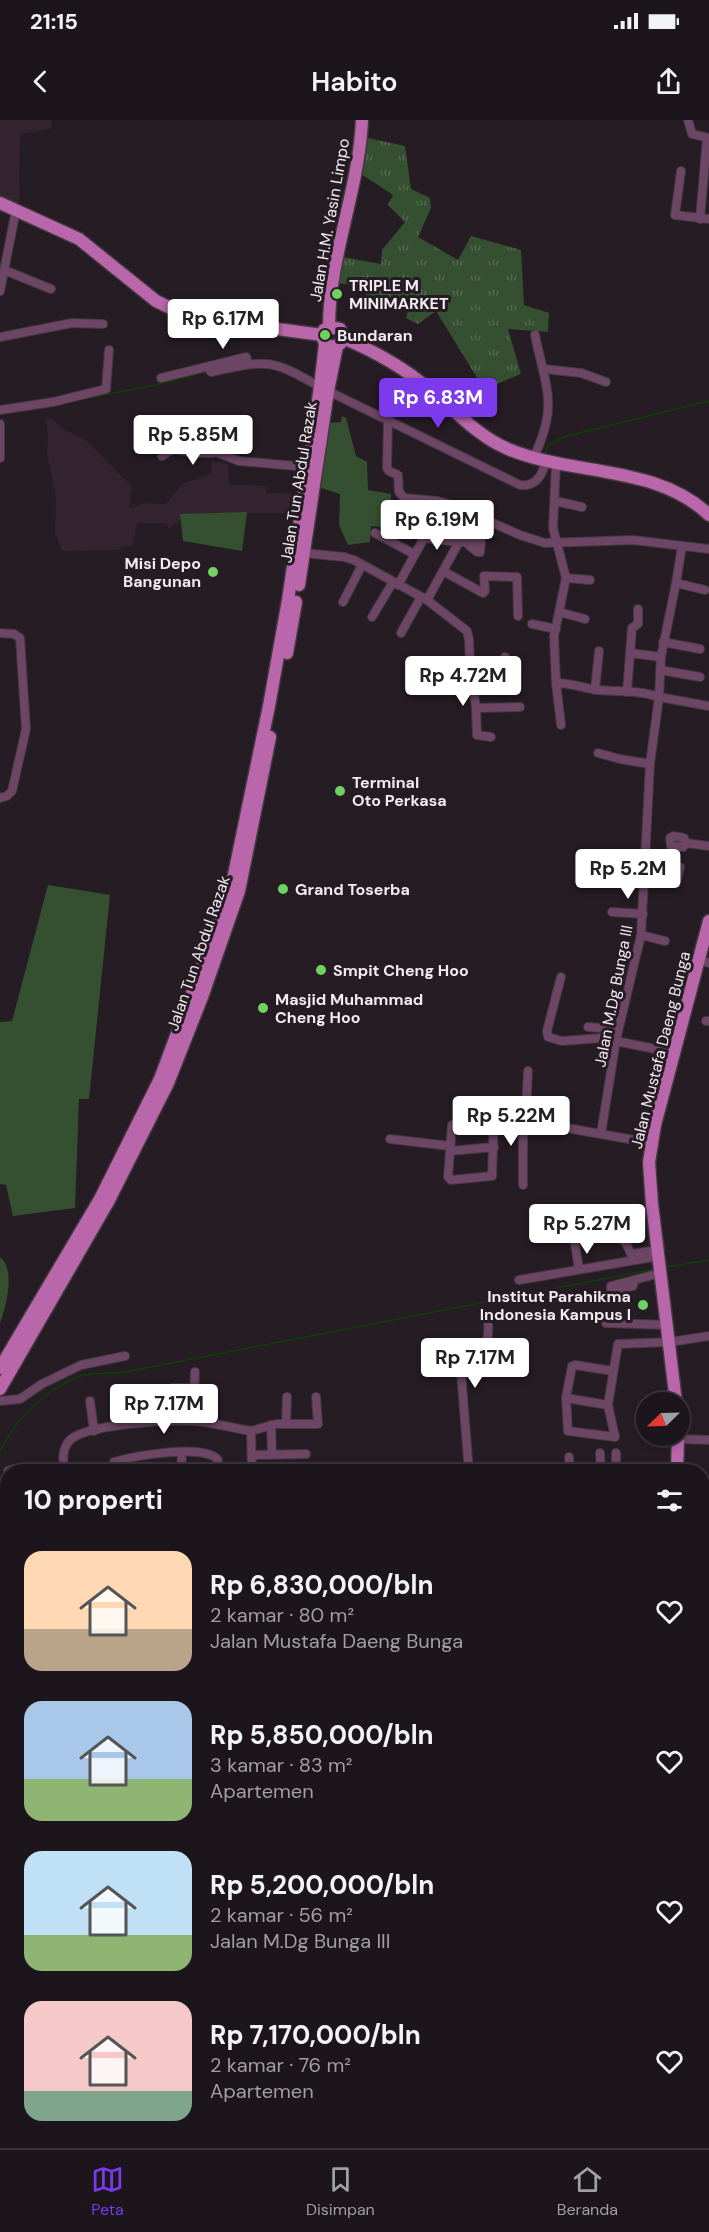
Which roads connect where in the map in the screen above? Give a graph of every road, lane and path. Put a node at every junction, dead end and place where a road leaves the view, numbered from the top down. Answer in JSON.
{"nodes":[{"id":1,"x":362,"y":120,"type":"edge"},
{"id":2,"x":688,"y":120,"type":"edge"},
{"id":3,"x":708,"y":138,"type":"edge"},
{"id":4,"x":681,"y":171,"type":"dead end"},
{"id":5,"x":0,"y":203,"type":"edge"},
{"id":6,"x":16,"y":210,"type":"junction"},
{"id":7,"x":705,"y":219,"type":"edge"},
{"id":8,"x":4,"y":270,"type":"junction"},
{"id":9,"x":51,"y":289,"type":"dead end"},
{"id":10,"x":0,"y":291,"type":"edge"},
{"id":11,"x":103,"y":324,"type":"dead end"},
{"id":12,"x":536,"y":335,"type":"dead end"},
{"id":13,"x":0,"y":337,"type":"edge"},
{"id":14,"x":331,"y":338,"type":"junction"},
{"id":15,"x":109,"y":350,"type":"dead end"},
{"id":16,"x":544,"y":369,"type":"junction"},
{"id":17,"x":161,"y":378,"type":"dead end"},
{"id":18,"x":606,"y":382,"type":"dead end"},
{"id":19,"x":324,"y":388,"type":"junction"},
{"id":20,"x":0,"y":410,"type":"edge"},
{"id":21,"x":388,"y":419,"type":"junction"},
{"id":22,"x":0,"y":424,"type":"edge"},
{"id":23,"x":173,"y":449,"type":"junction"},
{"id":24,"x":215,"y":453,"type":"junction"},
{"id":25,"x":162,"y":456,"type":"dead end"},
{"id":26,"x":0,"y":458,"type":"edge"},
{"id":27,"x":543,"y":461,"type":"junction"},
{"id":28,"x":309,"y":473,"type":"junction"},
{"id":29,"x":555,"y":501,"type":"junction"},
{"id":30,"x":582,"y":507,"type":"dead end"},
{"id":31,"x":709,"y":514,"type":"edge"},
{"id":32,"x":375,"y":533,"type":"dead end"},
{"id":33,"x":556,"y":543,"type":"junction"},
{"id":34,"x":682,"y":546,"type":"junction"},
{"id":35,"x":709,"y":549,"type":"edge"},
{"id":36,"x":303,"y":552,"type":"junction"},
{"id":37,"x":414,"y":554,"type":"junction"},
{"id":38,"x":362,"y":565,"type":"junction"},
{"id":39,"x":443,"y":571,"type":"junction"},
{"id":40,"x":484,"y":576,"type":"junction"},
{"id":41,"x":566,"y":578,"type":"junction"},
{"id":42,"x":590,"y":580,"type":"dead end"},
{"id":43,"x":396,"y":583,"type":"junction"},
{"id":44,"x":676,"y":583,"type":"junction"},
{"id":45,"x":472,"y":587,"type":"junction"},
{"id":46,"x":705,"y":590,"type":"dead end"},
{"id":47,"x":424,"y":599,"type":"junction"},
{"id":48,"x":343,"y":602,"type":"dead end"},
{"id":49,"x":638,"y":609,"type":"dead end"},
{"id":50,"x":559,"y":612,"type":"junction"},
{"id":51,"x":518,"y":616,"type":"dead end"},
{"id":52,"x":372,"y":617,"type":"dead end"},
{"id":53,"x":585,"y":619,"type":"dead end"},
{"id":54,"x":532,"y":624,"type":"dead end"},
{"id":55,"x":556,"y":629,"type":"junction"},
{"id":56,"x":287,"y":632,"type":"junction"},
{"id":57,"x":0,"y":633,"type":"edge"},
{"id":58,"x":401,"y":633,"type":"dead end"},
{"id":59,"x":663,"y":642,"type":"junction"},
{"id":60,"x":700,"y":649,"type":"dead end"},
{"id":61,"x":599,"y":651,"type":"dead end"},
{"id":62,"x":630,"y":653,"type":"junction"},
{"id":63,"x":505,"y":657,"type":"dead end"},
{"id":64,"x":662,"y":657,"type":"junction"},
{"id":65,"x":660,"y":670,"type":"junction"},
{"id":66,"x":700,"y":677,"type":"dead end"},
{"id":67,"x":472,"y":679,"type":"junction"},
{"id":68,"x":556,"y":683,"type":"junction"},
{"id":69,"x":595,"y":690,"type":"junction"},
{"id":70,"x":627,"y":692,"type":"junction"},
{"id":71,"x":658,"y":698,"type":"junction"},
{"id":72,"x":709,"y":706,"type":"edge"},
{"id":73,"x":520,"y":707,"type":"dead end"},
{"id":74,"x":476,"y":708,"type":"junction"},
{"id":75,"x":561,"y":725,"type":"dead end"},
{"id":76,"x":491,"y":737,"type":"dead end"},
{"id":77,"x":598,"y":753,"type":"dead end"},
{"id":78,"x":650,"y":764,"type":"junction"},
{"id":79,"x":0,"y":798,"type":"edge"},
{"id":80,"x":687,"y":843,"type":"dead end"},
{"id":81,"x":709,"y":846,"type":"edge"},
{"id":82,"x":680,"y":867,"type":"dead end"},
{"id":83,"x":645,"y":880,"type":"junction"},
{"id":84,"x":612,"y":912,"type":"dead end"},
{"id":85,"x":643,"y":914,"type":"junction"},
{"id":86,"x":709,"y":921,"type":"edge"},
{"id":87,"x":641,"y":935,"type":"junction"},
{"id":88,"x":665,"y":941,"type":"dead end"},
{"id":89,"x":704,"y":962,"type":"edge"},
{"id":90,"x":561,"y":977,"type":"dead end"},
{"id":91,"x":588,"y":1027,"type":"dead end"},
{"id":92,"x":618,"y":1029,"type":"junction"},
{"id":93,"x":616,"y":1040,"type":"junction"},
{"id":94,"x":675,"y":1053,"type":"junction"},
{"id":95,"x":528,"y":1071,"type":"dead end"},
{"id":96,"x":164,"y":1081,"type":"junction"},
{"id":97,"x":524,"y":1110,"type":"junction"},
{"id":98,"x":452,"y":1125,"type":"dead end"},
{"id":99,"x":601,"y":1134,"type":"junction"},
{"id":100,"x":390,"y":1138,"type":"dead end"},
{"id":101,"x":651,"y":1143,"type":"junction"},
{"id":102,"x":450,"y":1148,"type":"junction"},
{"id":103,"x":494,"y":1148,"type":"junction"},
{"id":104,"x":523,"y":1185,"type":"dead end"},
{"id":105,"x":612,"y":1232,"type":"dead end"},
{"id":106,"x":574,"y":1238,"type":"dead end"},
{"id":107,"x":660,"y":1262,"type":"junction"},
{"id":108,"x":579,"y":1269,"type":"junction"},
{"id":109,"x":519,"y":1280,"type":"dead end"},
{"id":110,"x":634,"y":1280,"type":"dead end"},
{"id":111,"x":488,"y":1319,"type":"dead end"},
{"id":112,"x":606,"y":1323,"type":"dead end"},
{"id":113,"x":668,"y":1325,"type":"junction"},
{"id":114,"x":709,"y":1338,"type":"edge"},
{"id":115,"x":670,"y":1342,"type":"junction"},
{"id":116,"x":125,"y":1356,"type":"dead end"},
{"id":117,"x":0,"y":1368,"type":"edge"},
{"id":118,"x":613,"y":1371,"type":"junction"},
{"id":119,"x":195,"y":1372,"type":"dead end"},
{"id":120,"x":172,"y":1388,"type":"dead end"},
{"id":121,"x":195,"y":1388,"type":"junction"},
{"id":122,"x":0,"y":1389,"type":"edge"},
{"id":123,"x":675,"y":1392,"type":"edge"},
{"id":124,"x":287,"y":1397,"type":"dead end"},
{"id":125,"x":316,"y":1397,"type":"dead end"},
{"id":126,"x":566,"y":1398,"type":"junction"},
{"id":127,"x":0,"y":1401,"type":"edge"},
{"id":128,"x":90,"y":1401,"type":"dead end"},
{"id":129,"x":608,"y":1405,"type":"junction"},
{"id":130,"x":193,"y":1421,"type":"junction"},
{"id":131,"x":286,"y":1424,"type":"junction"},
{"id":132,"x":272,"y":1425,"type":"junction"},
{"id":133,"x":94,"y":1431,"type":"junction"},
{"id":134,"x":251,"y":1431,"type":"junction"},
{"id":135,"x":690,"y":1438,"type":"edge"},
{"id":136,"x":709,"y":1440,"type":"edge"},
{"id":137,"x":678,"y":1446,"type":"edge"},
{"id":138,"x":182,"y":1453,"type":"junction"},
{"id":139,"x":600,"y":1453,"type":"dead end"},
{"id":140,"x":616,"y":1453,"type":"dead end"},
{"id":141,"x":272,"y":1454,"type":"junction"},
{"id":142,"x":306,"y":1454,"type":"dead end"},
{"id":143,"x":252,"y":1455,"type":"junction"},
{"id":144,"x":569,"y":1457,"type":"dead end"},
{"id":145,"x":63,"y":1464,"type":"edge"},
{"id":146,"x":114,"y":1464,"type":"edge"},
{"id":147,"x":181,"y":1464,"type":"edge"},
{"id":148,"x":218,"y":1464,"type":"edge"},
{"id":149,"x":252,"y":1464,"type":"edge"},
{"id":150,"x":468,"y":1464,"type":"edge"},
{"id":151,"x":569,"y":1464,"type":"edge"},
{"id":152,"x":601,"y":1464,"type":"edge"},
{"id":153,"x":616,"y":1464,"type":"edge"},
{"id":154,"x":677,"y":1464,"type":"edge"}],
"edges":[{"from":1,"to":14,"type":"main road","name":"Jalan H.M. Yasin Limpo"},
{"from":2,"to":3,"type":"street"},
{"from":3,"to":7,"type":"street"},
{"from":4,"to":7,"type":"street"},
{"from":5,"to":6,"type":"main road"},
{"from":6,"to":8,"type":"street"},
{"from":6,"to":14,"type":"main road"},
{"from":8,"to":9,"type":"street"},
{"from":8,"to":10,"type":"street"},
{"from":11,"to":13,"type":"street"},
{"from":12,"to":16,"type":"street"},
{"from":14,"to":19,"type":"main road","name":"Jalan Tun Abdul Razak"},
{"from":14,"to":27,"type":"main road"},
{"from":15,"to":20,"type":"street"},
{"from":16,"to":18,"type":"street"},
{"from":16,"to":27,"type":"street"},
{"from":17,"to":19,"type":"street"},
{"from":19,"to":21,"type":"street"},
{"from":19,"to":28,"type":"main road","name":"Jalan Tun Abdul Razak"},
{"from":21,"to":27,"type":"street"},
{"from":21,"to":33,"type":"street"},
{"from":22,"to":26,"type":"street"},
{"from":23,"to":24,"type":"street"},
{"from":23,"to":24,"type":"street"},
{"from":23,"to":25,"type":"street"},
{"from":24,"to":28,"type":"street"},
{"from":27,"to":29,"type":"street"},
{"from":27,"to":31,"type":"main road"},
{"from":28,"to":36,"type":"main road","name":"Jalan Tun Abdul Razak"},
{"from":28,"to":56,"type":"main road","name":"Jalan Tun Abdul Razak"},
{"from":29,"to":30,"type":"street"},
{"from":29,"to":33,"type":"street"},
{"from":32,"to":37,"type":"street"},
{"from":33,"to":34,"type":"street"},
{"from":33,"to":41,"type":"street"},
{"from":34,"to":35,"type":"street"},
{"from":34,"to":44,"type":"street","name":"Jalan M.Dg Bunga III"},
{"from":36,"to":38,"type":"street"},
{"from":36,"to":56,"type":"main road","name":"Jalan Tun Abdul Razak"},
{"from":37,"to":39,"type":"street"},
{"from":37,"to":43,"type":"street"},
{"from":38,"to":43,"type":"street"},
{"from":38,"to":48,"type":"street"},
{"from":39,"to":45,"type":"street"},
{"from":39,"to":47,"type":"street"},
{"from":40,"to":45,"type":"street"},
{"from":40,"to":45,"type":"street"},
{"from":40,"to":51,"type":"street"},
{"from":41,"to":42,"type":"street"},
{"from":41,"to":50,"type":"street"},
{"from":43,"to":47,"type":"street"},
{"from":43,"to":52,"type":"street"},
{"from":44,"to":46,"type":"street"},
{"from":44,"to":59,"type":"street","name":"Jalan M.Dg Bunga III"},
{"from":47,"to":58,"type":"street"},
{"from":47,"to":67,"type":"street"},
{"from":49,"to":62,"type":"street"},
{"from":50,"to":53,"type":"street"},
{"from":50,"to":55,"type":"street"},
{"from":54,"to":55,"type":"street"},
{"from":55,"to":68,"type":"street"},
{"from":56,"to":96,"type":"main road","name":"Jalan Tun Abdul Razak"},
{"from":57,"to":79,"type":"street"},
{"from":59,"to":60,"type":"street"},
{"from":59,"to":64,"type":"street","name":"Jalan M.Dg Bunga III"},
{"from":61,"to":69,"type":"street"},
{"from":62,"to":64,"type":"street"},
{"from":62,"to":70,"type":"street"},
{"from":63,"to":67,"type":"street"},
{"from":64,"to":65,"type":"street","name":"Jalan M.Dg Bunga III"},
{"from":65,"to":66,"type":"street"},
{"from":65,"to":71,"type":"street","name":"Jalan M.Dg Bunga III"},
{"from":67,"to":74,"type":"street"},
{"from":68,"to":69,"type":"street"},
{"from":68,"to":75,"type":"street"},
{"from":69,"to":70,"type":"street"},
{"from":70,"to":71,"type":"street"},
{"from":71,"to":72,"type":"street"},
{"from":71,"to":78,"type":"street","name":"Jalan M.Dg Bunga III"},
{"from":73,"to":74,"type":"street"},
{"from":74,"to":76,"type":"street"},
{"from":77,"to":78,"type":"street"},
{"from":78,"to":83,"type":"street","name":"Jalan M.Dg Bunga III"},
{"from":80,"to":81,"type":"street"},
{"from":82,"to":83,"type":"street"},
{"from":83,"to":85,"type":"street","name":"Jalan M.Dg Bunga III"},
{"from":84,"to":85,"type":"street"},
{"from":85,"to":87,"type":"street","name":"Jalan M.Dg Bunga III"},
{"from":86,"to":89,"type":"main road","name":"Jalan Mustafa Daeng Bunga"},
{"from":87,"to":88,"type":"street"},
{"from":87,"to":92,"type":"street","name":"Jalan M.Dg Bunga III"},
{"from":89,"to":94,"type":"main road","name":"Jalan Mustafa Daeng Bunga"},
{"from":90,"to":93,"type":"street"},
{"from":91,"to":92,"type":"street"},
{"from":92,"to":93,"type":"street","name":"Jalan M.Dg Bunga III"},
{"from":93,"to":94,"type":"street"},
{"from":93,"to":99,"type":"street","name":"Jalan M.Dg Bunga III"},
{"from":94,"to":101,"type":"main road","name":"Jalan Mustafa Daeng Bunga"},
{"from":95,"to":97,"type":"street"},
{"from":96,"to":117,"type":"main road","name":"Jalan Tun Abdul Razak"},
{"from":96,"to":122,"type":"main road","name":"Jalan Tun Abdul Razak"},
{"from":97,"to":99,"type":"street"},
{"from":97,"to":103,"type":"street"},
{"from":97,"to":104,"type":"street"},
{"from":98,"to":102,"type":"street"},
{"from":99,"to":101,"type":"street"},
{"from":100,"to":102,"type":"street"},
{"from":101,"to":107,"type":"main road","name":"Jalan Mustafa Daeng Bunga"},
{"from":102,"to":103,"type":"street"},
{"from":102,"to":103,"type":"street"},
{"from":105,"to":107,"type":"street"},
{"from":106,"to":108,"type":"street"},
{"from":107,"to":108,"type":"street"},
{"from":107,"to":110,"type":"street"},
{"from":107,"to":113,"type":"main road","name":"Jalan Mustafa Daeng Bunga"},
{"from":108,"to":109,"type":"street"},
{"from":111,"to":150,"type":"street"},
{"from":112,"to":113,"type":"street"},
{"from":113,"to":115,"type":"main road","name":"Jalan Mustafa Daeng Bunga"},
{"from":114,"to":115,"type":"street"},
{"from":115,"to":118,"type":"street"},
{"from":115,"to":123,"type":"main road","name":"Jalan Mustafa Daeng Bunga"},
{"from":116,"to":127,"type":"street"},
{"from":118,"to":126,"type":"street"},
{"from":118,"to":129,"type":"street"},
{"from":119,"to":121,"type":"street"},
{"from":120,"to":121,"type":"street"},
{"from":121,"to":130,"type":"street"},
{"from":124,"to":131,"type":"street"},
{"from":125,"to":131,"type":"street"},
{"from":126,"to":129,"type":"street"},
{"from":126,"to":129,"type":"street"},
{"from":128,"to":133,"type":"street"},
{"from":130,"to":133,"type":"street"},
{"from":130,"to":134,"type":"street"},
{"from":131,"to":132,"type":"street"},
{"from":132,"to":134,"type":"street"},
{"from":132,"to":141,"type":"street"},
{"from":133,"to":145,"type":"street"},
{"from":134,"to":143,"type":"street"},
{"from":135,"to":136,"type":"street"},
{"from":137,"to":154,"type":"main road"},
{"from":138,"to":146,"type":"street"},
{"from":138,"to":147,"type":"street"},
{"from":138,"to":148,"type":"street"},
{"from":139,"to":152,"type":"street"},
{"from":140,"to":153,"type":"street"},
{"from":141,"to":142,"type":"street"},
{"from":141,"to":143,"type":"street"},
{"from":143,"to":149,"type":"street"},
{"from":144,"to":151,"type":"street"}]}
